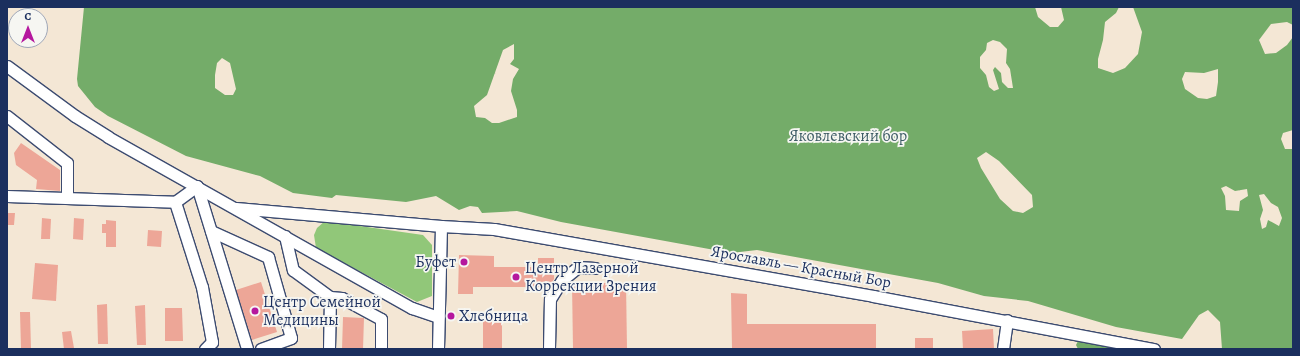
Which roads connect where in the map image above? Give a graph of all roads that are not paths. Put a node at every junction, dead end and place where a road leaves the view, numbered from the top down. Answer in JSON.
{"nodes":[{"id":1,"x":7,"y":66,"type":"edge"},
{"id":2,"x":7,"y":116,"type":"edge"},
{"id":3,"x":197,"y":186,"type":"junction"},
{"id":4,"x":7,"y":196,"type":"edge"},
{"id":5,"x":67,"y":198,"type":"junction"},
{"id":6,"x":175,"y":202,"type":"junction"},
{"id":7,"x":236,"y":208,"type":"junction"},
{"id":8,"x":441,"y":226,"type":"junction"},
{"id":9,"x":211,"y":231,"type":"junction"},
{"id":10,"x":285,"y":236,"type":"junction"},
{"id":11,"x":595,"y":268,"type":"dead end"},
{"id":12,"x":330,"y":297,"type":"junction"},
{"id":13,"x":438,"y":317,"type":"junction"},
{"id":14,"x":1007,"y":320,"type":"junction"},
{"id":15,"x":205,"y":349,"type":"edge"},
{"id":16,"x":247,"y":349,"type":"edge"},
{"id":17,"x":261,"y":349,"type":"edge"},
{"id":18,"x":329,"y":349,"type":"edge"},
{"id":19,"x":381,"y":349,"type":"edge"},
{"id":20,"x":438,"y":349,"type":"edge"},
{"id":21,"x":549,"y":349,"type":"edge"},
{"id":22,"x":1003,"y":349,"type":"edge"},
{"id":23,"x":1154,"y":349,"type":"edge"}],
"edges":[{"from":1,"to":3,"type":"street"},
{"from":2,"to":5,"type":"street"},
{"from":3,"to":6,"type":"street"},
{"from":3,"to":7,"type":"street"},
{"from":3,"to":9,"type":"street"},
{"from":4,"to":5,"type":"street"},
{"from":5,"to":6,"type":"street"},
{"from":6,"to":15,"type":"street"},
{"from":7,"to":8,"type":"street","name":"Ярославль — Красный Бор"},
{"from":7,"to":10,"type":"street"},
{"from":8,"to":13,"type":"street"},
{"from":8,"to":14,"type":"street","name":"Ярославль — Красный Бор"},
{"from":9,"to":16,"type":"street"},
{"from":9,"to":17,"type":"street"},
{"from":10,"to":12,"type":"street"},
{"from":10,"to":13,"type":"street"},
{"from":11,"to":21,"type":"street"},
{"from":12,"to":18,"type":"street"},
{"from":12,"to":19,"type":"street"},
{"from":13,"to":20,"type":"street"},
{"from":14,"to":22,"type":"street"},
{"from":14,"to":23,"type":"street","name":"Ярославль — Красный Бор"}]}
